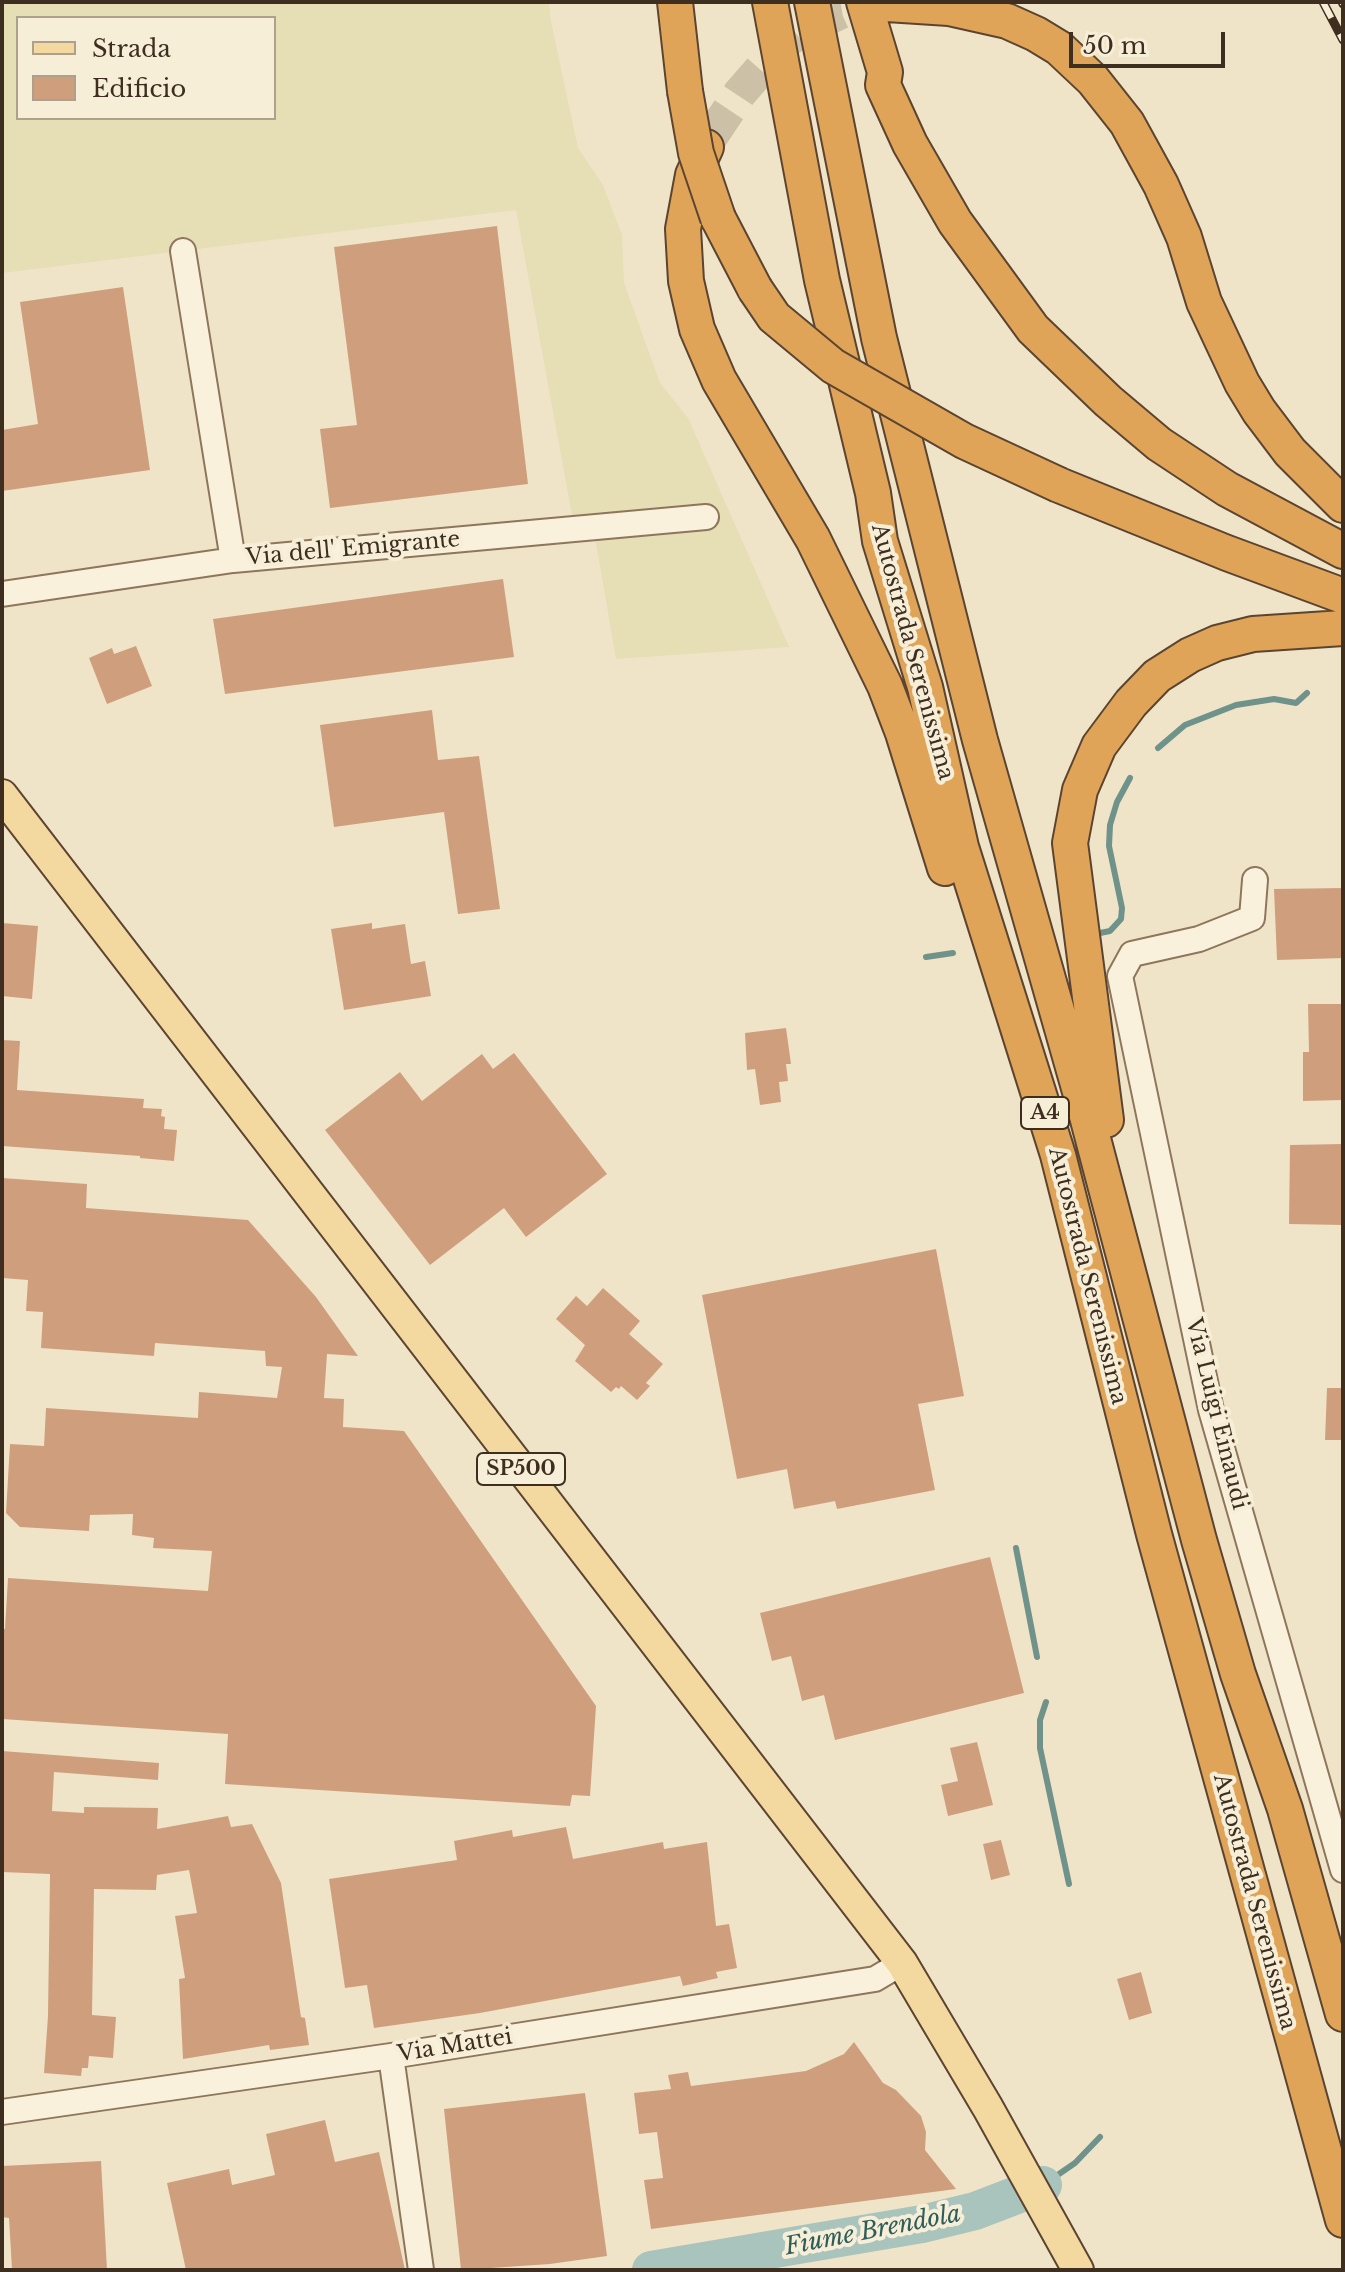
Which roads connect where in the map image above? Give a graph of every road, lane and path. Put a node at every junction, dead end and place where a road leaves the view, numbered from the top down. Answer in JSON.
{"nodes":[{"id":1,"x":675,"y":2,"type":"edge"},
{"id":2,"x":770,"y":2,"type":"edge"},
{"id":3,"x":812,"y":2,"type":"edge"},
{"id":4,"x":876,"y":3,"type":"edge"},
{"id":5,"x":710,"y":138,"type":"tunnel mouth"},
{"id":6,"x":183,"y":251,"type":"dead end"},
{"id":7,"x":1343,"y":505,"type":"edge"},
{"id":8,"x":706,"y":517,"type":"dead end"},
{"id":9,"x":1343,"y":551,"type":"edge"},
{"id":10,"x":233,"y":560,"type":"junction"},
{"id":11,"x":2,"y":594,"type":"edge"},
{"id":12,"x":1343,"y":596,"type":"edge"},
{"id":13,"x":1343,"y":628,"type":"edge"},
{"id":14,"x":2,"y":795,"type":"edge"},
{"id":15,"x":1255,"y":880,"type":"dead end"},
{"id":16,"x":1072,"y":1213,"type":"junction"},
{"id":17,"x":1117,"y":1228,"type":"junction"},
{"id":18,"x":1343,"y":1870,"type":"edge"},
{"id":19,"x":902,"y":1963,"type":"junction"},
{"id":20,"x":1343,"y":2014,"type":"edge"},
{"id":21,"x":391,"y":2056,"type":"junction"},
{"id":22,"x":2,"y":2112,"type":"edge"},
{"id":23,"x":1343,"y":2220,"type":"edge"},
{"id":24,"x":421,"y":2270,"type":"edge"},
{"id":25,"x":1078,"y":2270,"type":"edge"}],
"edges":[{"from":1,"to":12,"type":"highway","bridge":true},
{"from":2,"to":16,"type":"highway","name":"Autostrada Serenissima","number":"A4"},
{"from":3,"to":17,"type":"highway","name":"Autostrada Serenissima","number":"A4"},
{"from":4,"to":7,"type":"highway"},
{"from":4,"to":9,"type":"highway"},
{"from":5,"to":16,"type":"highway"},
{"from":6,"to":10,"type":"street"},
{"from":8,"to":10,"type":"street","name":"Via dell' Emigrante"},
{"from":10,"to":11,"type":"street","name":"Via dell' Emigrante"},
{"from":13,"to":17,"type":"highway"},
{"from":14,"to":19,"type":"main road","number":"SP500"},
{"from":15,"to":18,"type":"street","name":"Via Luigi Einaudi"},
{"from":16,"to":23,"type":"highway","name":"Autostrada Serenissima","number":"A4"},
{"from":17,"to":20,"type":"highway","name":"Autostrada Serenissima","number":"A4"},
{"from":19,"to":21,"type":"street","name":"Via Mattei"},
{"from":19,"to":25,"type":"main road","number":"SP500"},
{"from":21,"to":22,"type":"street","name":"Via Mattei"},
{"from":21,"to":24,"type":"street"}]}
